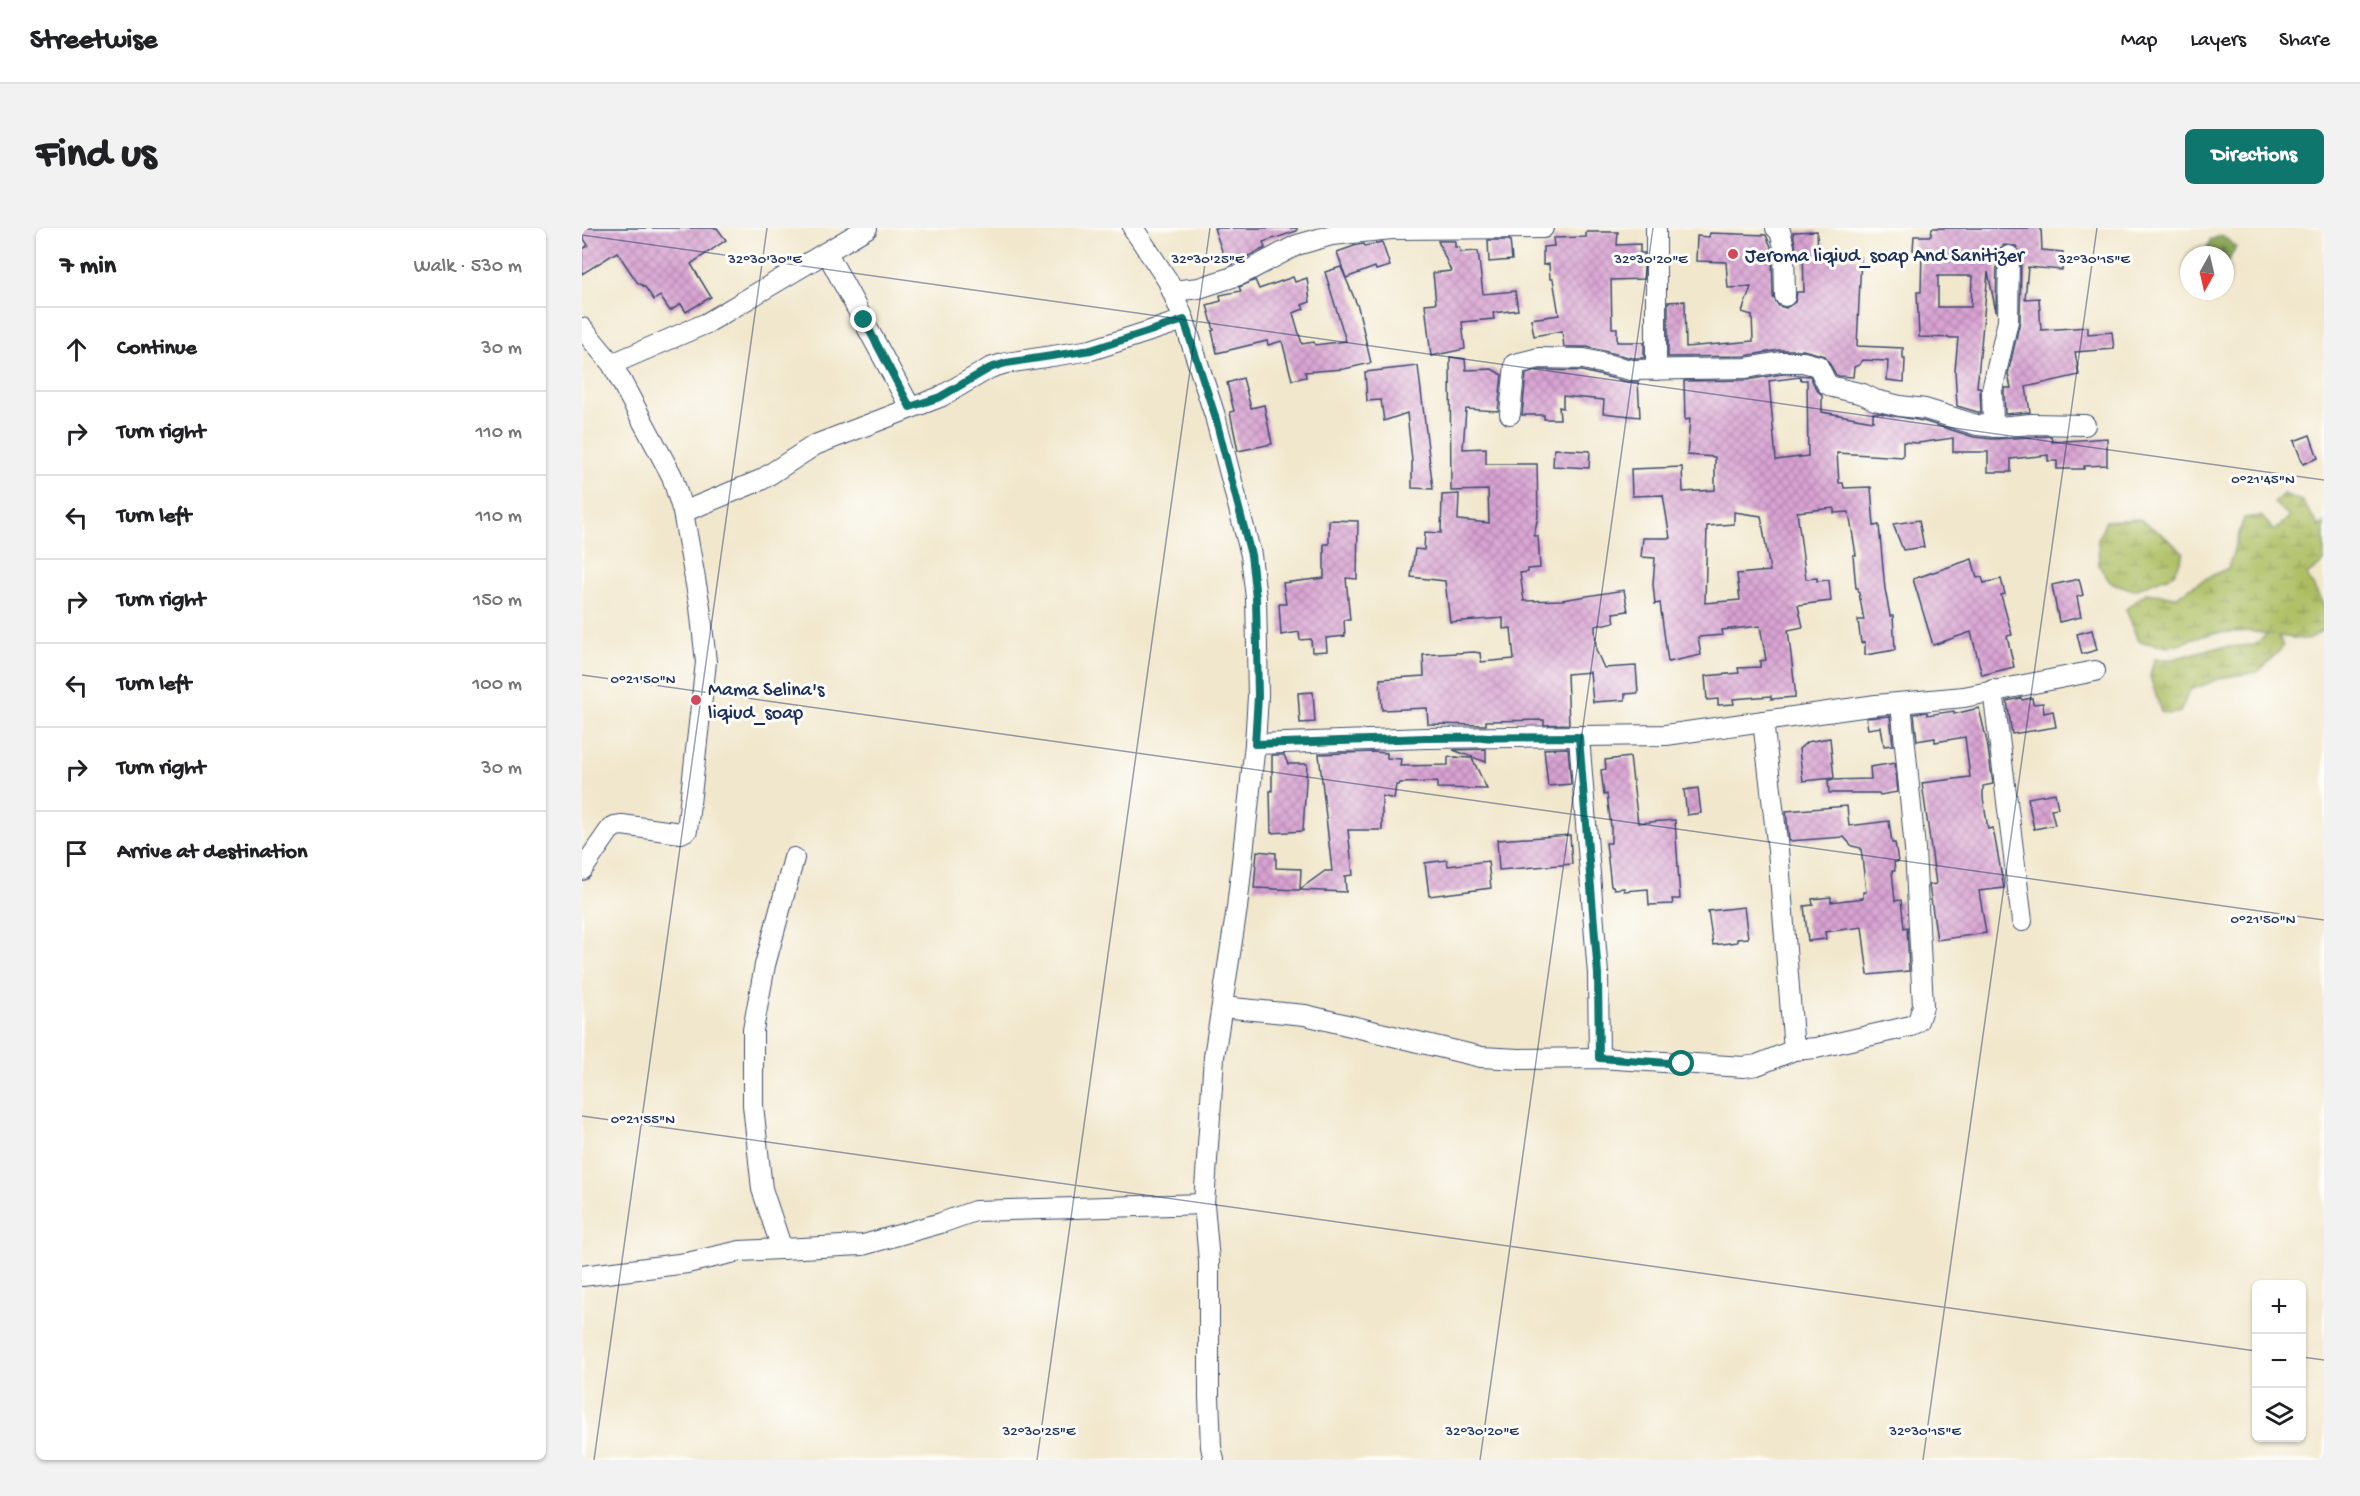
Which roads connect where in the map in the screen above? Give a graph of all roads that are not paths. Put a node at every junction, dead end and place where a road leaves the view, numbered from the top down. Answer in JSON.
{"nodes":[{"id":1,"x":867,"y":228,"type":"edge"},
{"id":2,"x":1133,"y":228,"type":"edge"},
{"id":3,"x":1543,"y":228,"type":"edge"},
{"id":4,"x":1656,"y":228,"type":"edge"},
{"id":5,"x":1776,"y":228,"type":"edge"},
{"id":6,"x":1443,"y":229,"type":"edge"},
{"id":7,"x":827,"y":253,"type":"junction"},
{"id":8,"x":2009,"y":256,"type":"dead end"},
{"id":9,"x":1172,"y":291,"type":"junction"},
{"id":10,"x":1785,"y":296,"type":"dead end"},
{"id":11,"x":1184,"y":320,"type":"junction"},
{"id":12,"x":582,"y":328,"type":"edge"},
{"id":13,"x":612,"y":364,"type":"junction"},
{"id":14,"x":1656,"y":370,"type":"junction"},
{"id":15,"x":910,"y":407,"type":"junction"},
{"id":16,"x":1510,"y":414,"type":"dead end"},
{"id":17,"x":2085,"y":424,"type":"dead end"},
{"id":18,"x":1993,"y":427,"type":"junction"},
{"id":19,"x":683,"y":512,"type":"junction"},
{"id":20,"x":2095,"y":671,"type":"dead end"},
{"id":21,"x":1993,"y":690,"type":"junction"},
{"id":22,"x":1900,"y":702,"type":"junction"},
{"id":23,"x":1763,"y":721,"type":"junction"},
{"id":24,"x":1579,"y":737,"type":"junction"},
{"id":25,"x":1255,"y":744,"type":"junction"},
{"id":26,"x":794,"y":858,"type":"dead end"},
{"id":27,"x":582,"y":870,"type":"edge"},
{"id":28,"x":2022,"y":921,"type":"dead end"},
{"id":29,"x":1222,"y":1007,"type":"junction"},
{"id":30,"x":1794,"y":1050,"type":"junction"},
{"id":31,"x":1599,"y":1058,"type":"junction"},
{"id":32,"x":1204,"y":1204,"type":"junction"},
{"id":33,"x":782,"y":1249,"type":"junction"},
{"id":34,"x":582,"y":1276,"type":"edge"},
{"id":35,"x":1214,"y":1460,"type":"edge"}],
"edges":[{"from":1,"to":7,"type":"street"},
{"from":2,"to":9,"type":"street"},
{"from":3,"to":6,"type":"street"},
{"from":4,"to":14,"type":"street"},
{"from":5,"to":10,"type":"street"},
{"from":6,"to":9,"type":"street"},
{"from":7,"to":13,"type":"street"},
{"from":7,"to":15,"type":"street"},
{"from":8,"to":18,"type":"street"},
{"from":9,"to":11,"type":"street"},
{"from":11,"to":15,"type":"street"},
{"from":11,"to":25,"type":"street"},
{"from":12,"to":13,"type":"street"},
{"from":13,"to":19,"type":"street"},
{"from":14,"to":16,"type":"street"},
{"from":14,"to":18,"type":"street"},
{"from":15,"to":19,"type":"street"},
{"from":17,"to":18,"type":"street"},
{"from":19,"to":27,"type":"street"},
{"from":20,"to":21,"type":"street"},
{"from":21,"to":22,"type":"street"},
{"from":21,"to":28,"type":"street"},
{"from":22,"to":23,"type":"street"},
{"from":22,"to":30,"type":"street"},
{"from":23,"to":24,"type":"street"},
{"from":23,"to":30,"type":"street"},
{"from":24,"to":25,"type":"street"},
{"from":24,"to":31,"type":"street"},
{"from":25,"to":29,"type":"street"},
{"from":26,"to":33,"type":"street"},
{"from":29,"to":31,"type":"street"},
{"from":29,"to":32,"type":"street"},
{"from":30,"to":31,"type":"street"},
{"from":32,"to":33,"type":"street"},
{"from":32,"to":35,"type":"street"},
{"from":33,"to":34,"type":"street"}]}
